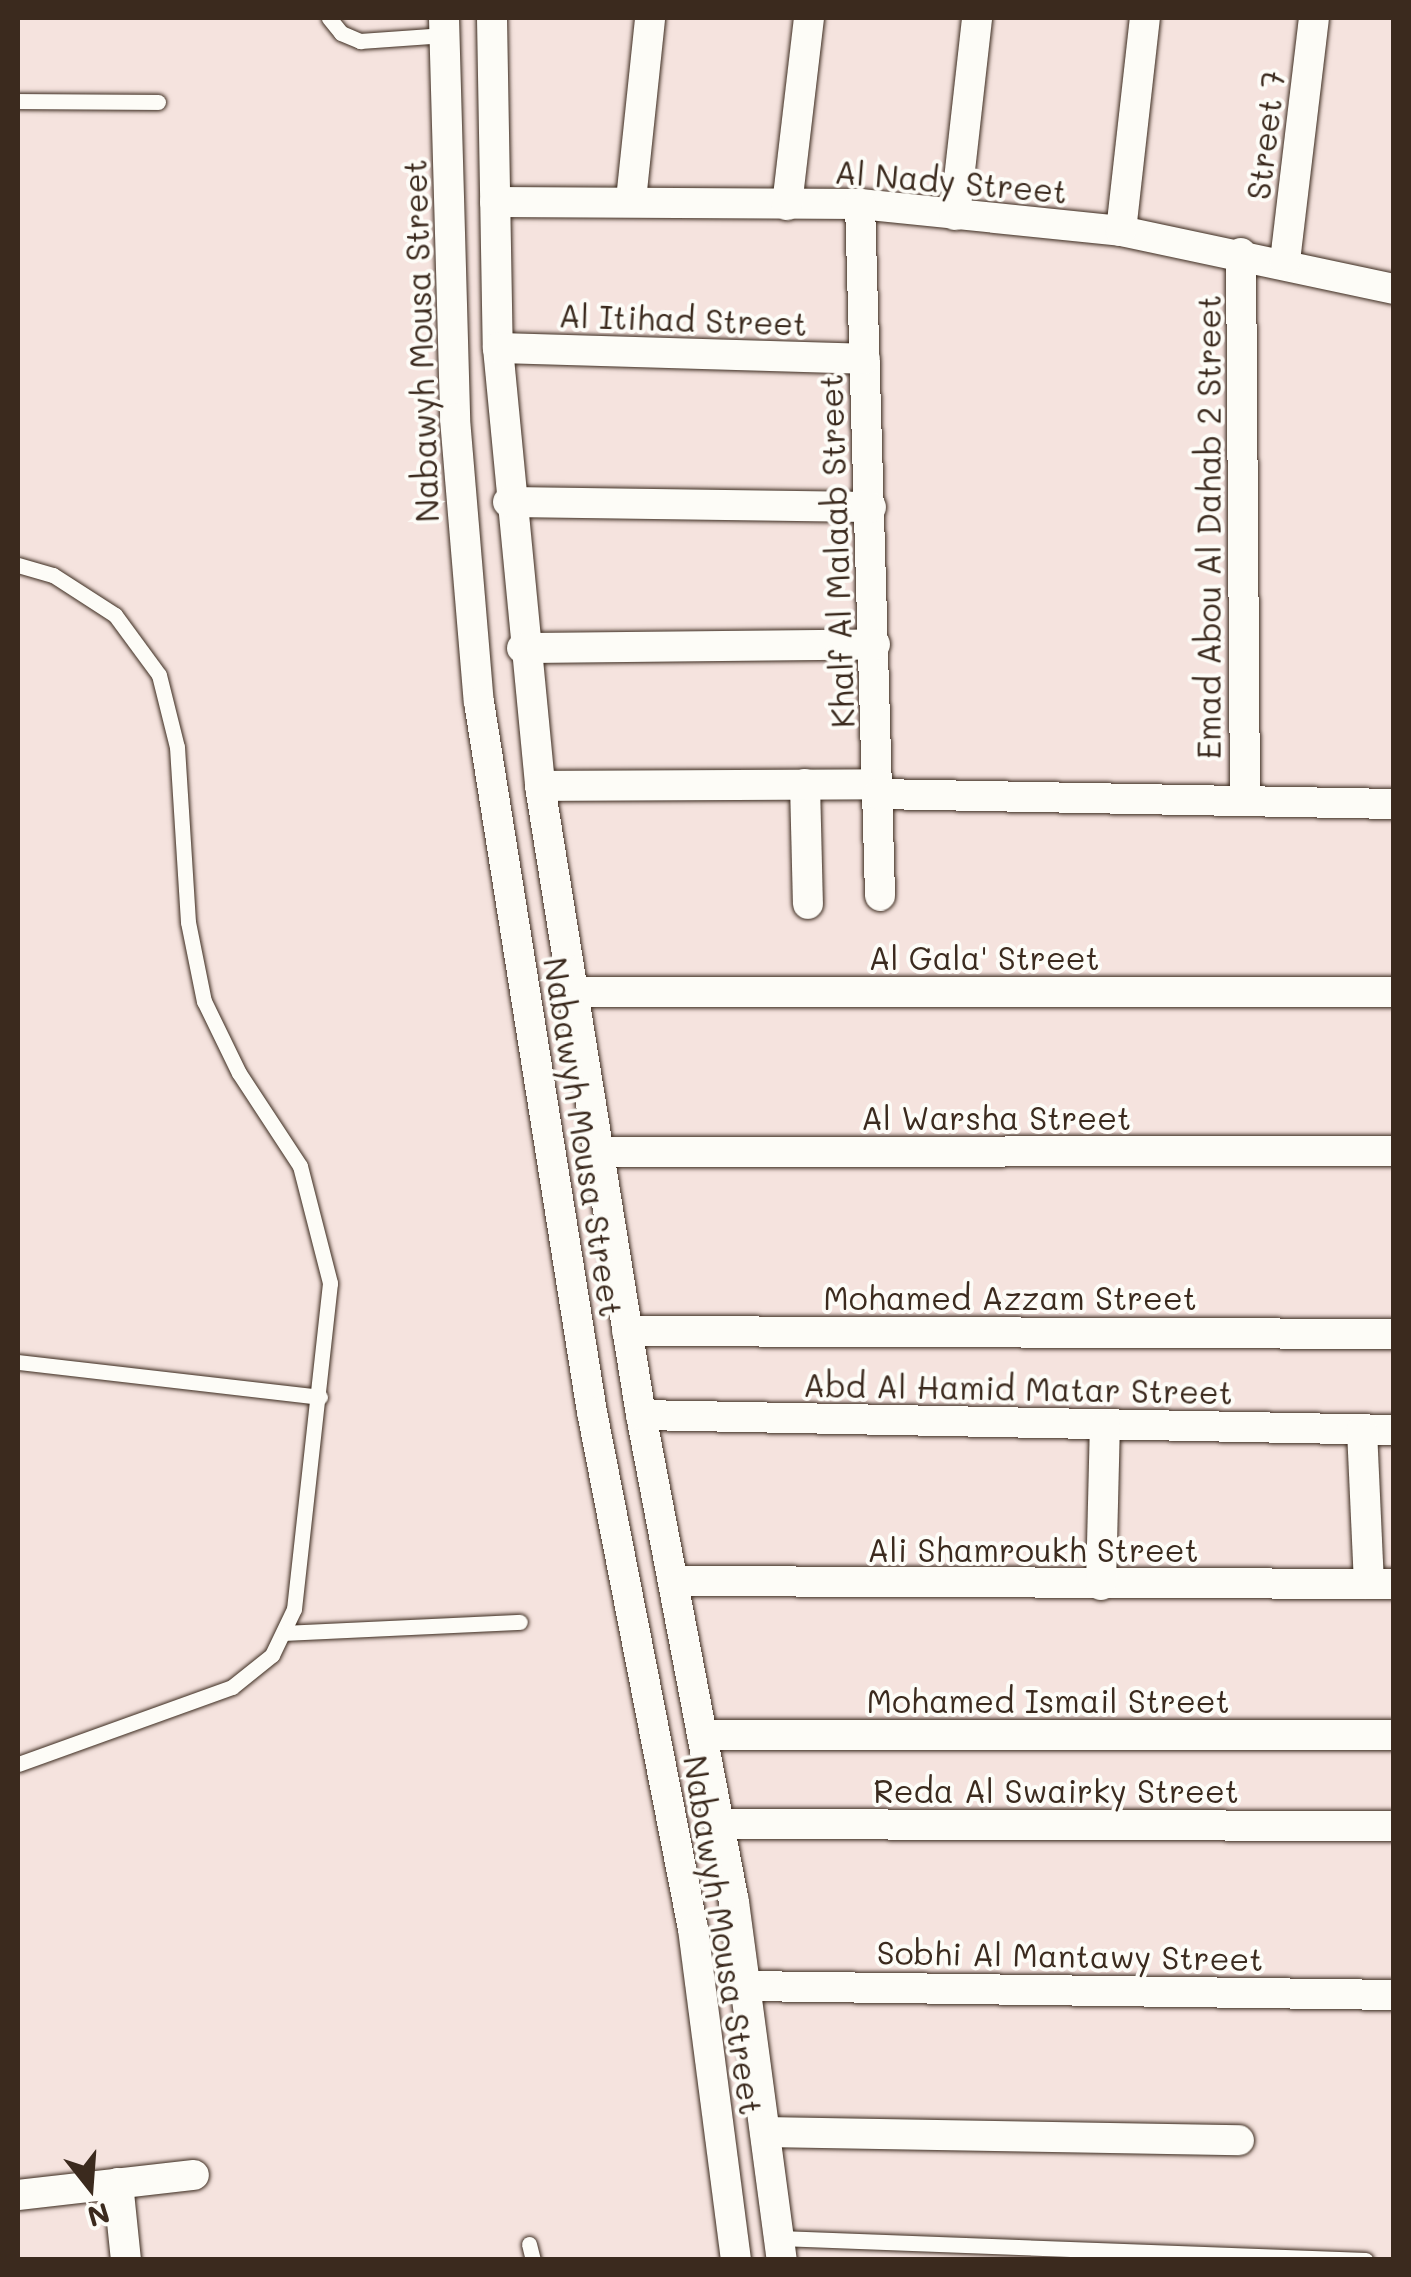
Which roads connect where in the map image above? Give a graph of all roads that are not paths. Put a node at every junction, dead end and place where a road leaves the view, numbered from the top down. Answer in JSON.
{"nodes":[{"id":1,"x":329,"y":18,"type":"edge"},
{"id":2,"x":492,"y":18,"type":"edge"},
{"id":3,"x":650,"y":18,"type":"edge"},
{"id":4,"x":809,"y":18,"type":"edge"},
{"id":5,"x":977,"y":18,"type":"edge"},
{"id":6,"x":1145,"y":18,"type":"edge"},
{"id":7,"x":1314,"y":18,"type":"edge"},
{"id":8,"x":445,"y":26,"type":"edge"},
{"id":9,"x":18,"y":100,"type":"edge"},
{"id":10,"x":158,"y":102,"type":"dead end"},
{"id":11,"x":631,"y":200,"type":"junction"},
{"id":12,"x":495,"y":202,"type":"junction"},
{"id":13,"x":788,"y":204,"type":"junction"},
{"id":14,"x":860,"y":204,"type":"junction"},
{"id":15,"x":955,"y":215,"type":"junction"},
{"id":16,"x":1121,"y":231,"type":"junction"},
{"id":17,"x":1242,"y":253,"type":"junction"},
{"id":18,"x":1285,"y":260,"type":"junction"},
{"id":19,"x":1394,"y":289,"type":"edge"},
{"id":20,"x":498,"y":348,"type":"junction"},
{"id":21,"x":865,"y":360,"type":"junction"},
{"id":22,"x":508,"y":502,"type":"junction"},
{"id":23,"x":871,"y":507,"type":"junction"},
{"id":24,"x":18,"y":564,"type":"edge"},
{"id":25,"x":875,"y":644,"type":"junction"},
{"id":26,"x":522,"y":648,"type":"junction"},
{"id":27,"x":804,"y":784,"type":"junction"},
{"id":28,"x":540,"y":786,"type":"junction"},
{"id":29,"x":878,"y":789,"type":"junction"},
{"id":30,"x":1245,"y":801,"type":"junction"},
{"id":31,"x":1394,"y":804,"type":"edge"},
{"id":32,"x":880,"y":896,"type":"dead end"},
{"id":33,"x":808,"y":904,"type":"dead end"},
{"id":34,"x":574,"y":992,"type":"junction"},
{"id":35,"x":1394,"y":992,"type":"edge"},
{"id":36,"x":598,"y":1152,"type":"junction"},
{"id":37,"x":1394,"y":1152,"type":"edge"},
{"id":38,"x":627,"y":1331,"type":"junction"},
{"id":39,"x":1394,"y":1334,"type":"edge"},
{"id":40,"x":18,"y":1362,"type":"edge"},
{"id":41,"x":320,"y":1398,"type":"junction"},
{"id":42,"x":641,"y":1416,"type":"junction"},
{"id":43,"x":1105,"y":1425,"type":"junction"},
{"id":44,"x":1362,"y":1430,"type":"junction"},
{"id":45,"x":1394,"y":1430,"type":"edge"},
{"id":46,"x":673,"y":1582,"type":"junction"},
{"id":47,"x":1101,"y":1584,"type":"junction"},
{"id":48,"x":1381,"y":1584,"type":"edge"},
{"id":49,"x":520,"y":1622,"type":"dead end"},
{"id":50,"x":285,"y":1633,"type":"junction"},
{"id":51,"x":1394,"y":1735,"type":"edge"},
{"id":52,"x":702,"y":1736,"type":"junction"},
{"id":53,"x":18,"y":1764,"type":"edge"},
{"id":54,"x":719,"y":1824,"type":"junction"},
{"id":55,"x":1394,"y":1826,"type":"edge"},
{"id":56,"x":745,"y":1986,"type":"junction"},
{"id":57,"x":1394,"y":1995,"type":"edge"},
{"id":58,"x":765,"y":2132,"type":"junction"},
{"id":59,"x":1239,"y":2140,"type":"dead end"},
{"id":60,"x":194,"y":2176,"type":"dead end"},
{"id":61,"x":118,"y":2183,"type":"junction"},
{"id":62,"x":18,"y":2195,"type":"edge"},
{"id":63,"x":781,"y":2248,"type":"edge"},
{"id":64,"x":126,"y":2260,"type":"edge"},
{"id":65,"x":736,"y":2260,"type":"edge"},
{"id":66,"x":1366,"y":2260,"type":"edge"}],
"edges":[{"from":1,"to":8,"type":"lane"},
{"from":2,"to":12,"type":"street","name":"Nabawyh Mousa Street"},
{"from":3,"to":11,"type":"street"},
{"from":4,"to":13,"type":"street"},
{"from":5,"to":15,"type":"street"},
{"from":6,"to":16,"type":"street"},
{"from":7,"to":18,"type":"street","name":"Street 7"},
{"from":8,"to":65,"type":"street","name":"Nabawyh Mousa Street"},
{"from":9,"to":10,"type":"lane"},
{"from":11,"to":12,"type":"street","name":"Al Nady Street"},
{"from":11,"to":13,"type":"street","name":"Al Nady Street"},
{"from":12,"to":20,"type":"street","name":"Nabawyh Mousa Street"},
{"from":13,"to":14,"type":"street","name":"Al Nady Street"},
{"from":14,"to":15,"type":"street","name":"Al Nady Street"},
{"from":14,"to":21,"type":"street","name":"Khalf Al Malaab Street"},
{"from":15,"to":16,"type":"street","name":"Al Nady Street"},
{"from":16,"to":17,"type":"street","name":"Al Nady Street"},
{"from":17,"to":18,"type":"street","name":"Al Nady Street"},
{"from":17,"to":30,"type":"street","name":"Emad Abou Al Dahab 2 Street"},
{"from":18,"to":19,"type":"street","name":"Al Nady Street"},
{"from":20,"to":21,"type":"street","name":"Al Itihad Street"},
{"from":20,"to":22,"type":"street","name":"Nabawyh Mousa Street"},
{"from":21,"to":23,"type":"street","name":"Khalf Al Malaab Street"},
{"from":22,"to":23,"type":"street"},
{"from":22,"to":26,"type":"street","name":"Nabawyh Mousa Street"},
{"from":23,"to":25,"type":"street","name":"Khalf Al Malaab Street"},
{"from":24,"to":41,"type":"lane"},
{"from":25,"to":26,"type":"street"},
{"from":25,"to":29,"type":"street","name":"Khalf Al Malaab Street"},
{"from":26,"to":28,"type":"street","name":"Nabawyh Mousa Street"},
{"from":27,"to":28,"type":"street"},
{"from":27,"to":29,"type":"street"},
{"from":27,"to":33,"type":"street"},
{"from":28,"to":34,"type":"street","name":"Nabawyh Mousa Street"},
{"from":29,"to":30,"type":"street"},
{"from":29,"to":32,"type":"street","name":"Khalf Al Malaab Street"},
{"from":30,"to":31,"type":"street"},
{"from":34,"to":35,"type":"street","name":"Al Gala' Street"},
{"from":34,"to":36,"type":"street","name":"Nabawyh Mousa Street"},
{"from":36,"to":37,"type":"street","name":"Al Warsha Street"},
{"from":36,"to":38,"type":"street","name":"Nabawyh Mousa Street"},
{"from":38,"to":39,"type":"street","name":"Mohamed Azzam Street"},
{"from":38,"to":42,"type":"street","name":"Nabawyh Mousa Street"},
{"from":40,"to":41,"type":"lane"},
{"from":41,"to":50,"type":"lane"},
{"from":42,"to":43,"type":"street","name":"Abd Al Hamid Matar Street"},
{"from":42,"to":46,"type":"street","name":"Nabawyh Mousa Street"},
{"from":43,"to":44,"type":"street","name":"Abd Al Hamid Matar Street"},
{"from":43,"to":47,"type":"street"},
{"from":44,"to":45,"type":"street","name":"Abd Al Hamid Matar Street"},
{"from":44,"to":48,"type":"street"},
{"from":46,"to":47,"type":"street","name":"Ali Shamroukh Street"},
{"from":46,"to":52,"type":"street","name":"Nabawyh Mousa Street"},
{"from":47,"to":48,"type":"street","name":"Ali Shamroukh Street"},
{"from":49,"to":50,"type":"lane"},
{"from":50,"to":53,"type":"lane"},
{"from":51,"to":52,"type":"street","name":"Mohamed Ismail Street"},
{"from":52,"to":54,"type":"street","name":"Nabawyh Mousa Street"},
{"from":54,"to":55,"type":"street","name":"Reda Al Swairky Street"},
{"from":54,"to":56,"type":"street","name":"Nabawyh Mousa Street"},
{"from":56,"to":57,"type":"street","name":"Sobhi Al Mantawy Street"},
{"from":56,"to":58,"type":"street","name":"Nabawyh Mousa Street"},
{"from":58,"to":59,"type":"street"},
{"from":58,"to":63,"type":"street","name":"Nabawyh Mousa Street"},
{"from":60,"to":61,"type":"street"},
{"from":61,"to":62,"type":"street"},
{"from":61,"to":64,"type":"street"},
{"from":63,"to":66,"type":"lane"}]}
